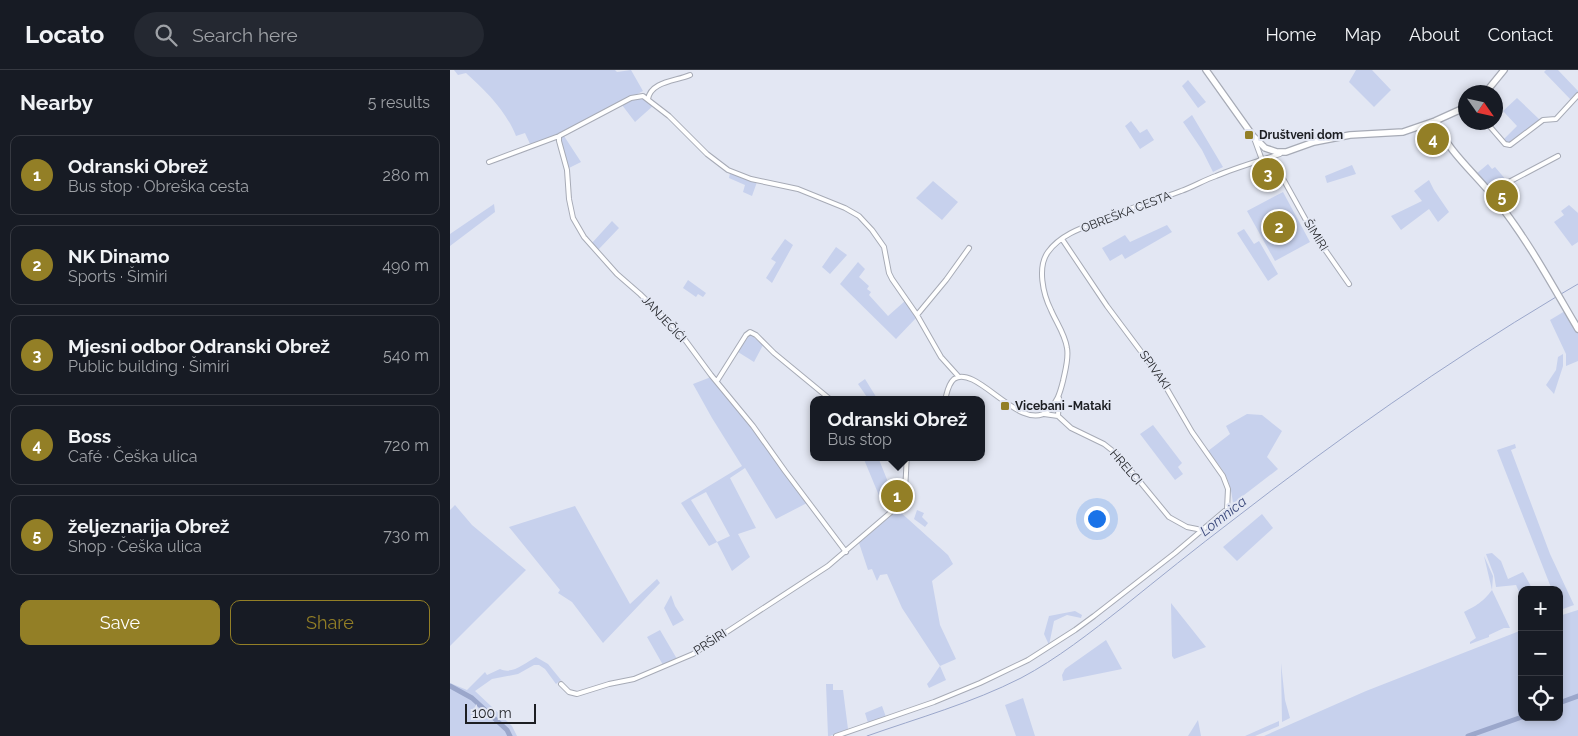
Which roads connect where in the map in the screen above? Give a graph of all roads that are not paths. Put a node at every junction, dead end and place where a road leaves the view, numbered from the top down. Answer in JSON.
{"nodes":[{"id":1,"x":1206,"y":70,"type":"edge"},
{"id":2,"x":1504,"y":70,"type":"edge"},
{"id":3,"x":690,"y":75,"type":"dead end"},
{"id":4,"x":1492,"y":85,"type":"edge"},
{"id":5,"x":1578,"y":96,"type":"edge"},
{"id":6,"x":648,"y":99,"type":"junction"},
{"id":7,"x":1458,"y":111,"type":"edge"},
{"id":8,"x":1435,"y":121,"type":"junction"},
{"id":9,"x":1493,"y":130,"type":"edge"},
{"id":10,"x":559,"y":136,"type":"junction"},
{"id":11,"x":1253,"y":136,"type":"junction"},
{"id":12,"x":1286,"y":152,"type":"junction"},
{"id":13,"x":1558,"y":156,"type":"dead end"},
{"id":14,"x":1271,"y":157,"type":"junction"},
{"id":15,"x":1262,"y":160,"type":"junction"},
{"id":16,"x":489,"y":162,"type":"dead end"},
{"id":17,"x":1490,"y":192,"type":"junction"},
{"id":18,"x":1062,"y":239,"type":"junction"},
{"id":19,"x":969,"y":248,"type":"dead end"},
{"id":20,"x":1350,"y":284,"type":"dead end"},
{"id":21,"x":917,"y":315,"type":"junction"},
{"id":22,"x":1578,"y":329,"type":"edge"},
{"id":23,"x":959,"y":378,"type":"junction"},
{"id":24,"x":717,"y":381,"type":"junction"},
{"id":25,"x":826,"y":396,"type":"edge"},
{"id":26,"x":946,"y":396,"type":"edge"},
{"id":27,"x":1059,"y":396,"type":"junction"},
{"id":28,"x":1044,"y":414,"type":"junction"},
{"id":29,"x":1058,"y":416,"type":"junction"},
{"id":30,"x":907,"y":461,"type":"edge"},
{"id":31,"x":1202,"y":530,"type":"junction"},
{"id":32,"x":846,"y":552,"type":"junction"},
{"id":33,"x":561,"y":684,"type":"dead end"},
{"id":34,"x":836,"y":736,"type":"edge"}],
"edges":[{"from":1,"to":11,"type":"main road"},
{"from":2,"to":4,"type":"main road"},
{"from":3,"to":6,"type":"street"},
{"from":5,"to":9,"type":"street"},
{"from":6,"to":10,"type":"street"},
{"from":6,"to":21,"type":"street"},
{"from":7,"to":8,"type":"main road","name":"OBREŠKA CESTA"},
{"from":8,"to":12,"type":"main road","name":"OBREŠKA CESTA"},
{"from":8,"to":17,"type":"main road"},
{"from":10,"to":16,"type":"street"},
{"from":10,"to":24,"type":"street","name":"JANJEČIĆI"},
{"from":11,"to":12,"type":"main road"},
{"from":11,"to":15,"type":"street"},
{"from":12,"to":14,"type":"street","name":"OBREŠKA CESTA"},
{"from":13,"to":17,"type":"street"},
{"from":14,"to":15,"type":"street","name":"OBREŠKA CESTA"},
{"from":14,"to":20,"type":"street","name":"ŠIMIRI"},
{"from":15,"to":18,"type":"street","name":"OBREŠKA CESTA"},
{"from":17,"to":22,"type":"main road"},
{"from":18,"to":27,"type":"street","name":"OBREŠKA CESTA"},
{"from":18,"to":31,"type":"street","name":"SPIVAKI"},
{"from":19,"to":21,"type":"street"},
{"from":21,"to":23,"type":"street"},
{"from":23,"to":26,"type":"street"},
{"from":23,"to":28,"type":"street"},
{"from":24,"to":25,"type":"street"},
{"from":24,"to":32,"type":"street","name":"JANJEČIĆI"},
{"from":27,"to":28,"type":"street","name":"OBREŠKA CESTA"},
{"from":27,"to":29,"type":"street"},
{"from":28,"to":29,"type":"street","name":"HRELCI"},
{"from":29,"to":31,"type":"street","name":"HRELCI"},
{"from":30,"to":32,"type":"street"},
{"from":31,"to":34,"type":"street"},
{"from":32,"to":33,"type":"street","name":"PRŠIRI"}]}
